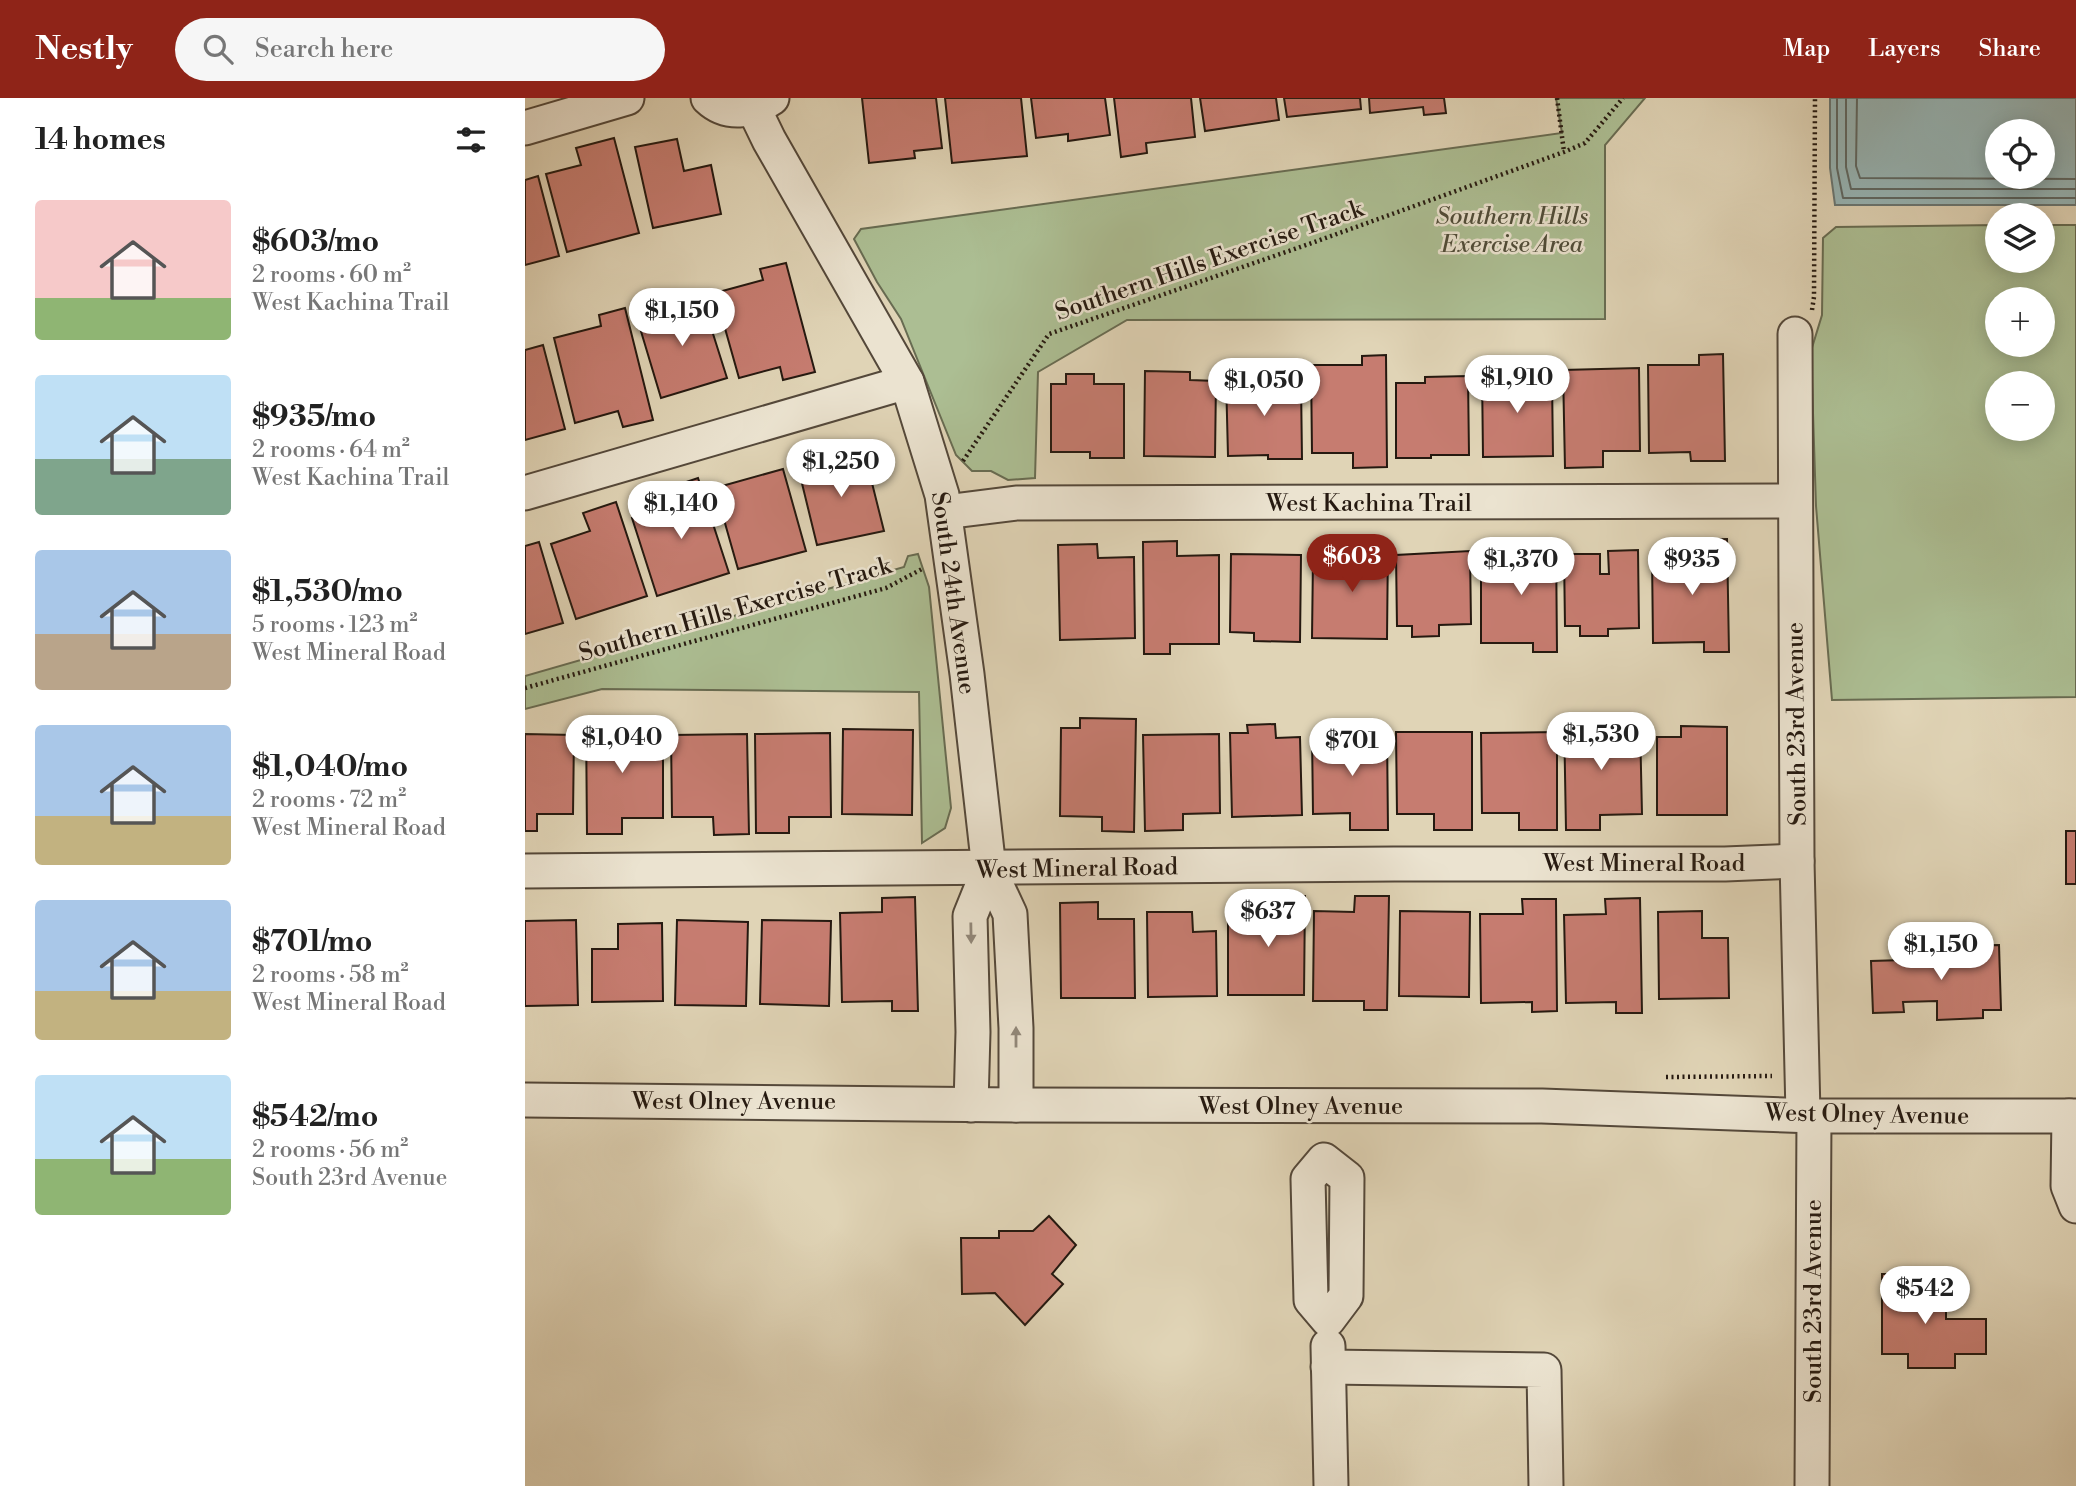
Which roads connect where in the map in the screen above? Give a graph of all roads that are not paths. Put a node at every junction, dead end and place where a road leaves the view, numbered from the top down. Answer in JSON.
{"nodes":[{"id":1,"x":627,"y":98,"type":"edge"},
{"id":2,"x":708,"y":98,"type":"edge"},
{"id":3,"x":763,"y":103,"type":"edge"},
{"id":4,"x":525,"y":128,"type":"edge"},
{"id":5,"x":1795,"y":334,"type":"dead end"},
{"id":6,"x":907,"y":382,"type":"junction"},
{"id":7,"x":525,"y":493,"type":"edge"},
{"id":8,"x":943,"y":501,"type":"junction"},
{"id":9,"x":1794,"y":501,"type":"junction"},
{"id":10,"x":1797,"y":861,"type":"junction"},
{"id":11,"x":989,"y":869,"type":"junction"},
{"id":12,"x":525,"y":871,"type":"edge"},
{"id":13,"x":971,"y":975,"type":"junction"},
{"id":14,"x":1013,"y":975,"type":"junction"},
{"id":15,"x":525,"y":1100,"type":"edge"},
{"id":16,"x":971,"y":1105,"type":"junction"},
{"id":17,"x":1016,"y":1105,"type":"junction"},
{"id":18,"x":1322,"y":1106,"type":"junction"},
{"id":19,"x":1809,"y":1115,"type":"junction"},
{"id":20,"x":2073,"y":1115,"type":"edge"},
{"id":21,"x":1324,"y":1160,"type":"junction"},
{"id":22,"x":2076,"y":1206,"type":"edge"},
{"id":23,"x":1310,"y":1242,"type":"junction"},
{"id":24,"x":1346,"y":1242,"type":"junction"},
{"id":25,"x":1328,"y":1320,"type":"junction"},
{"id":26,"x":1328,"y":1367,"type":"junction"},
{"id":27,"x":1331,"y":1486,"type":"edge"},
{"id":28,"x":1546,"y":1486,"type":"edge"},
{"id":29,"x":1812,"y":1486,"type":"edge"}],
"edges":[{"from":1,"to":4,"type":"street"},
{"from":2,"to":3,"type":"street","name":"South 24th Avenue"},
{"from":3,"to":6,"type":"street","name":"South 24th Avenue"},
{"from":5,"to":9,"type":"street","name":"South 23rd Avenue"},
{"from":6,"to":7,"type":"street"},
{"from":6,"to":8,"type":"street","name":"South 24th Avenue"},
{"from":8,"to":9,"type":"street","name":"West Kachina Trail"},
{"from":8,"to":11,"type":"street","name":"South 24th Avenue"},
{"from":9,"to":10,"type":"street","name":"South 23rd Avenue"},
{"from":10,"to":11,"type":"street","name":"West Mineral Road"},
{"from":10,"to":19,"type":"street","name":"South 23rd Avenue"},
{"from":11,"to":12,"type":"street","name":"West Mineral Road"},
{"from":11,"to":13,"type":"street","name":"South 24th Avenue","one_way":true},
{"from":11,"to":14,"type":"street","name":"South 24th Avenue"},
{"from":13,"to":14,"type":"street"},
{"from":13,"to":16,"type":"street","name":"South 24th Avenue"},
{"from":17,"to":14,"type":"street","name":"South 24th Avenue","one_way":true},
{"from":15,"to":16,"type":"street","name":"West Olney Avenue"},
{"from":16,"to":17,"type":"street","name":"West Olney Avenue"},
{"from":17,"to":18,"type":"street","name":"West Olney Avenue"},
{"from":18,"to":19,"type":"street","name":"West Olney Avenue"},
{"from":18,"to":21,"type":"street"},
{"from":19,"to":20,"type":"street","name":"West Olney Avenue"},
{"from":19,"to":29,"type":"street","name":"South 23rd Avenue"},
{"from":20,"to":22,"type":"street"},
{"from":21,"to":23,"type":"street"},
{"from":21,"to":24,"type":"street"},
{"from":23,"to":24,"type":"street"},
{"from":23,"to":25,"type":"street"},
{"from":24,"to":25,"type":"street"},
{"from":25,"to":26,"type":"street"},
{"from":26,"to":27,"type":"street"},
{"from":26,"to":28,"type":"street"}]}
